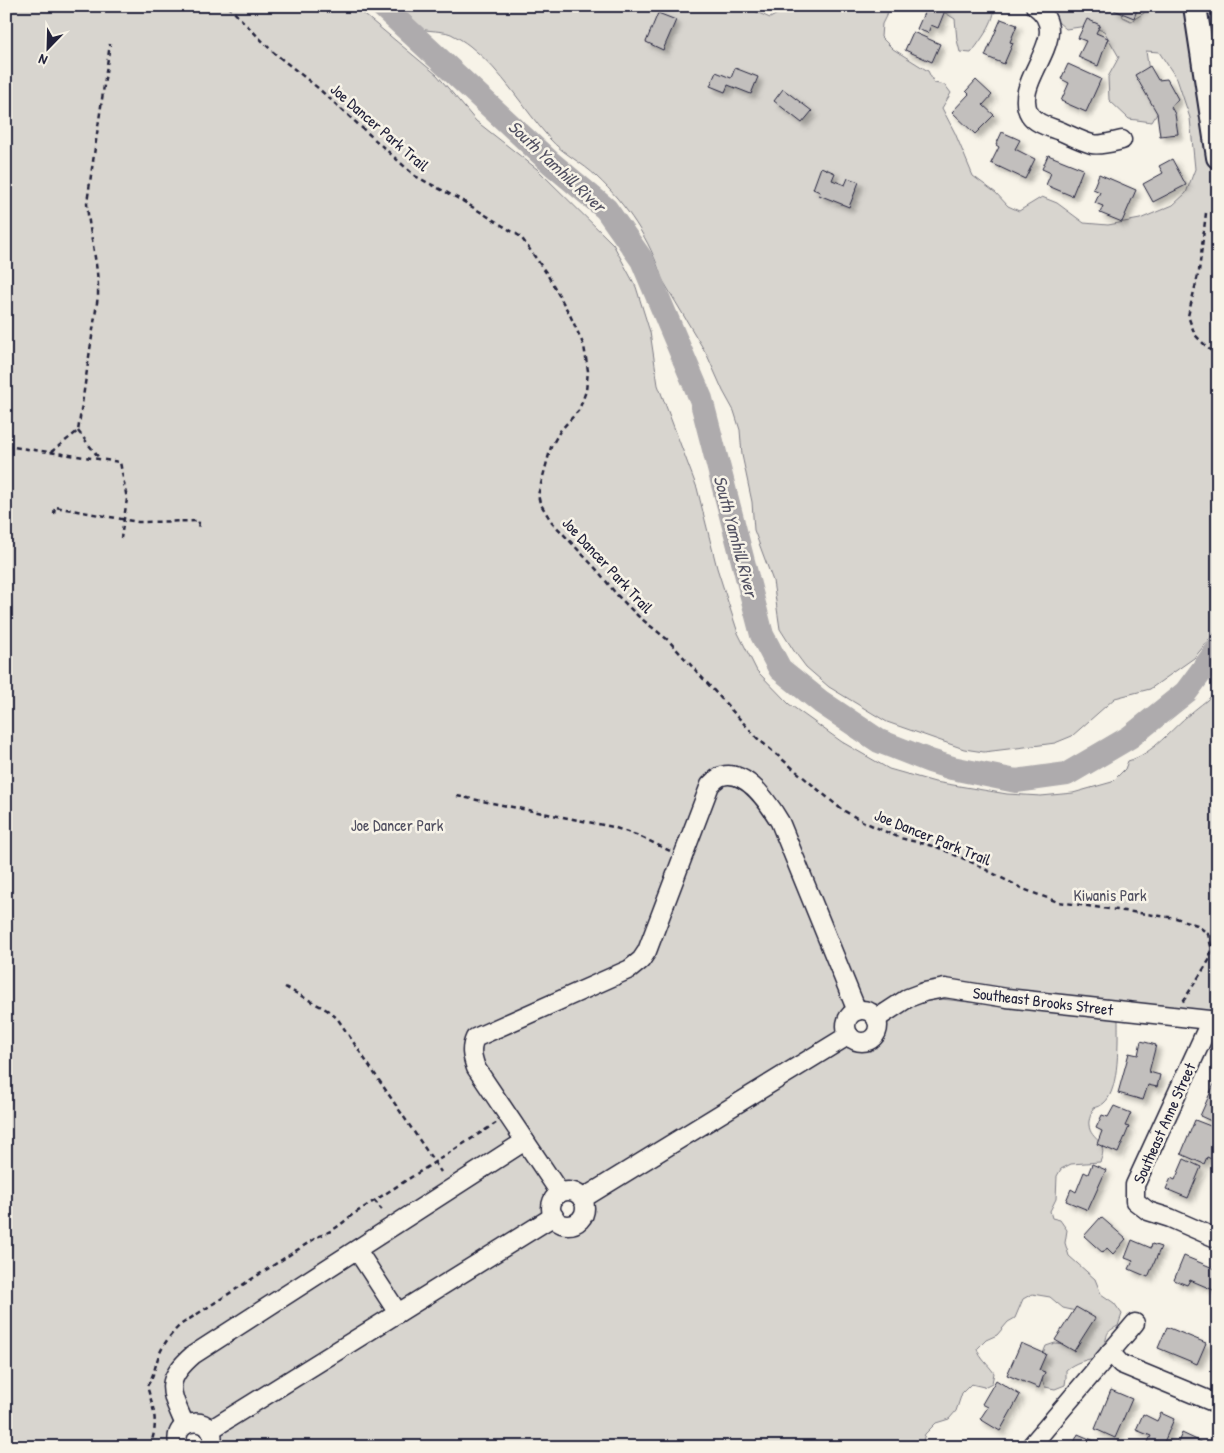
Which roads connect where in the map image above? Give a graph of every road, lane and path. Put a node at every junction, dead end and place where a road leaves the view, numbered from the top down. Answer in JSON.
{"nodes":[{"id":1,"x":228,"y":6,"type":"edge"},
{"id":2,"x":1035,"y":6,"type":"edge"},
{"id":3,"x":1195,"y":6,"type":"edge"},
{"id":4,"x":110,"y":44,"type":"dead end"},
{"id":5,"x":1122,"y":140,"type":"dead end"},
{"id":6,"x":1217,"y":152,"type":"edge"},
{"id":7,"x":1206,"y":213,"type":"dead end"},
{"id":8,"x":1218,"y":352,"type":"edge"},
{"id":9,"x":78,"y":431,"type":"junction"},
{"id":10,"x":6,"y":446,"type":"edge"},
{"id":11,"x":51,"y":452,"type":"junction"},
{"id":12,"x":100,"y":460,"type":"junction"},
{"id":13,"x":54,"y":514,"type":"dead end"},
{"id":14,"x":124,"y":520,"type":"junction"},
{"id":15,"x":198,"y":529,"type":"dead end"},
{"id":16,"x":121,"y":538,"type":"dead end"},
{"id":17,"x":457,"y":796,"type":"dead end"},
{"id":18,"x":683,"y":857,"type":"junction"},
{"id":19,"x":285,"y":987,"type":"dead end"},
{"id":20,"x":856,"y":1011,"type":"junction"},
{"id":21,"x":1174,"y":1016,"type":"junction"},
{"id":22,"x":876,"y":1019,"type":"junction"},
{"id":23,"x":1214,"y":1020,"type":"edge"},
{"id":24,"x":849,"y":1035,"type":"junction"},
{"id":25,"x":508,"y":1115,"type":"junction"},
{"id":26,"x":524,"y":1141,"type":"junction"},
{"id":27,"x":434,"y":1162,"type":"junction"},
{"id":28,"x":441,"y":1172,"type":"dead end"},
{"id":29,"x":560,"y":1193,"type":"junction"},
{"id":30,"x":582,"y":1199,"type":"junction"},
{"id":31,"x":374,"y":1200,"type":"junction"},
{"id":32,"x":382,"y":1210,"type":"dead end"},
{"id":33,"x":554,"y":1216,"type":"junction"},
{"id":34,"x":1218,"y":1239,"type":"edge"},
{"id":35,"x":357,"y":1250,"type":"junction"},
{"id":36,"x":398,"y":1313,"type":"junction"},
{"id":37,"x":1135,"y":1323,"type":"dead end"},
{"id":38,"x":1110,"y":1352,"type":"junction"},
{"id":39,"x":1213,"y":1402,"type":"dead end"},
{"id":40,"x":185,"y":1425,"type":"junction"},
{"id":41,"x":211,"y":1439,"type":"edge"},
{"id":42,"x":149,"y":1447,"type":"edge"},
{"id":43,"x":180,"y":1447,"type":"edge"},
{"id":44,"x":1030,"y":1447,"type":"edge"}],
"edges":[{"from":1,"to":21,"type":"path","name":"Joe Dancer Park Trail"},
{"from":2,"to":5,"type":"street"},
{"from":3,"to":6,"type":"main road"},
{"from":4,"to":9,"type":"path"},
{"from":7,"to":8,"type":"path"},
{"from":9,"to":11,"type":"path"},
{"from":9,"to":12,"type":"path"},
{"from":10,"to":11,"type":"path"},
{"from":11,"to":12,"type":"path"},
{"from":12,"to":14,"type":"path"},
{"from":13,"to":14,"type":"path"},
{"from":14,"to":15,"type":"path"},
{"from":14,"to":16,"type":"path"},
{"from":17,"to":18,"type":"path"},
{"from":18,"to":20,"type":"street"},
{"from":18,"to":25,"type":"street"},
{"from":19,"to":27,"type":"path"},
{"from":20,"to":22,"type":"street"},
{"from":20,"to":24,"type":"street"},
{"from":21,"to":22,"type":"street","name":"Southeast Brooks Street"},
{"from":21,"to":23,"type":"street","name":"Southeast Brooks Street"},
{"from":22,"to":24,"type":"street"},
{"from":23,"to":34,"type":"street","name":"Southeast Anne Street"},
{"from":24,"to":30,"type":"street"},
{"from":25,"to":26,"type":"street"},
{"from":25,"to":27,"type":"path"},
{"from":26,"to":29,"type":"street"},
{"from":26,"to":35,"type":"street"},
{"from":27,"to":28,"type":"path"},
{"from":27,"to":31,"type":"path"},
{"from":29,"to":30,"type":"street"},
{"from":29,"to":33,"type":"street"},
{"from":30,"to":33,"type":"street"},
{"from":31,"to":32,"type":"path"},
{"from":31,"to":42,"type":"path"},
{"from":33,"to":36,"type":"street"},
{"from":35,"to":36,"type":"street"},
{"from":35,"to":40,"type":"street"},
{"from":36,"to":41,"type":"street"},
{"from":37,"to":38,"type":"street"},
{"from":38,"to":39,"type":"street"},
{"from":38,"to":44,"type":"street"},
{"from":40,"to":41,"type":"street"},
{"from":40,"to":43,"type":"street"}]}
